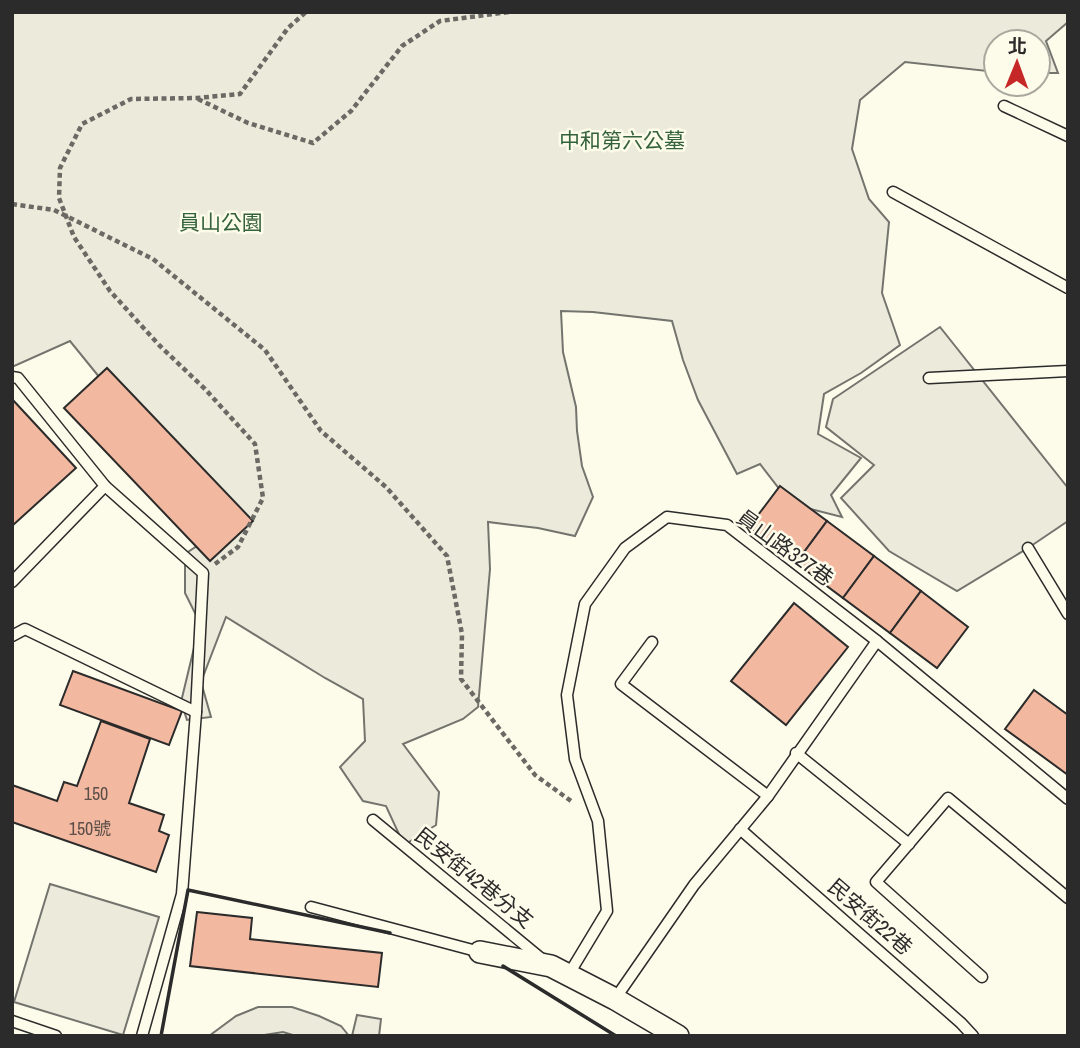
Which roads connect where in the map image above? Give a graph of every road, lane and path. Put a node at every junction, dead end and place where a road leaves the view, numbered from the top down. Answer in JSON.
{"nodes":[{"id":1,"x":306,"y":12,"type":"edge"},
{"id":2,"x":509,"y":12,"type":"edge"},
{"id":3,"x":197,"y":98,"type":"junction"},
{"id":4,"x":1004,"y":106,"type":"dead end"},
{"id":5,"x":1068,"y":136,"type":"edge"},
{"id":6,"x":893,"y":192,"type":"dead end"},
{"id":7,"x":12,"y":204,"type":"edge"},
{"id":8,"x":1068,"y":288,"type":"edge"},
{"id":9,"x":1068,"y":371,"type":"edge"},
{"id":10,"x":12,"y":377,"type":"edge"},
{"id":11,"x":929,"y":378,"type":"dead end"},
{"id":12,"x":105,"y":486,"type":"junction"},
{"id":13,"x":1028,"y":548,"type":"dead end"},
{"id":14,"x":203,"y":573,"type":"junction"},
{"id":15,"x":12,"y":582,"type":"edge"},
{"id":16,"x":1068,"y":614,"type":"edge"},
{"id":17,"x":12,"y":636,"type":"edge"},
{"id":18,"x":877,"y":641,"type":"junction"},
{"id":19,"x":652,"y":642,"type":"dead end"},
{"id":20,"x":196,"y":712,"type":"junction"},
{"id":21,"x":796,"y":753,"type":"junction"},
{"id":22,"x":768,"y":796,"type":"junction"},
{"id":23,"x":1068,"y":799,"type":"edge"},
{"id":24,"x":373,"y":820,"type":"dead end"},
{"id":25,"x":598,"y":821,"type":"junction"},
{"id":26,"x":740,"y":829,"type":"junction"},
{"id":27,"x":909,"y":844,"type":"junction"},
{"id":28,"x":1068,"y":898,"type":"edge"},
{"id":29,"x":311,"y":906,"type":"dead end"},
{"id":30,"x":480,"y":952,"type":"joint"},
{"id":31,"x":560,"y":970,"type":"junction"},
{"id":32,"x":982,"y":977,"type":"dead end"},
{"id":33,"x":615,"y":999,"type":"junction"},
{"id":34,"x":12,"y":1021,"type":"edge"},
{"id":35,"x":56,"y":1036,"type":"edge"},
{"id":36,"x":142,"y":1036,"type":"edge"},
{"id":37,"x":678,"y":1036,"type":"edge"},
{"id":38,"x":973,"y":1036,"type":"edge"}],
"edges":[{"from":1,"to":3,"type":"path"},
{"from":2,"to":3,"type":"path"},
{"from":3,"to":14,"type":"path"},
{"from":4,"to":5,"type":"lane"},
{"from":6,"to":8,"type":"lane"},
{"from":7,"to":25,"type":"path"},
{"from":9,"to":11,"type":"lane"},
{"from":10,"to":12,"type":"lane"},
{"from":12,"to":14,"type":"lane"},
{"from":12,"to":15,"type":"lane"},
{"from":13,"to":16,"type":"lane"},
{"from":14,"to":20,"type":"lane"},
{"from":17,"to":20,"type":"lane"},
{"from":18,"to":21,"type":"lane"},
{"from":18,"to":23,"type":"lane","name":"員山路327巷"},
{"from":18,"to":25,"type":"lane","name":"員山路327巷"},
{"from":19,"to":22,"type":"lane"},
{"from":20,"to":36,"type":"lane"},
{"from":21,"to":22,"type":"lane"},
{"from":21,"to":27,"type":"lane"},
{"from":22,"to":26,"type":"lane"},
{"from":24,"to":31,"type":"lane","name":"民安街42巷分支"},
{"from":25,"to":31,"type":"lane","name":"員山路327巷"},
{"from":26,"to":33,"type":"lane"},
{"from":26,"to":38,"type":"lane","name":"民安街22巷"},
{"from":27,"to":28,"type":"lane"},
{"from":27,"to":32,"type":"lane"},
{"from":29,"to":30,"type":"lane"},
{"from":30,"to":31,"type":"street"},
{"from":31,"to":33,"type":"street"},
{"from":33,"to":37,"type":"street"},
{"from":34,"to":35,"type":"lane"}]}
